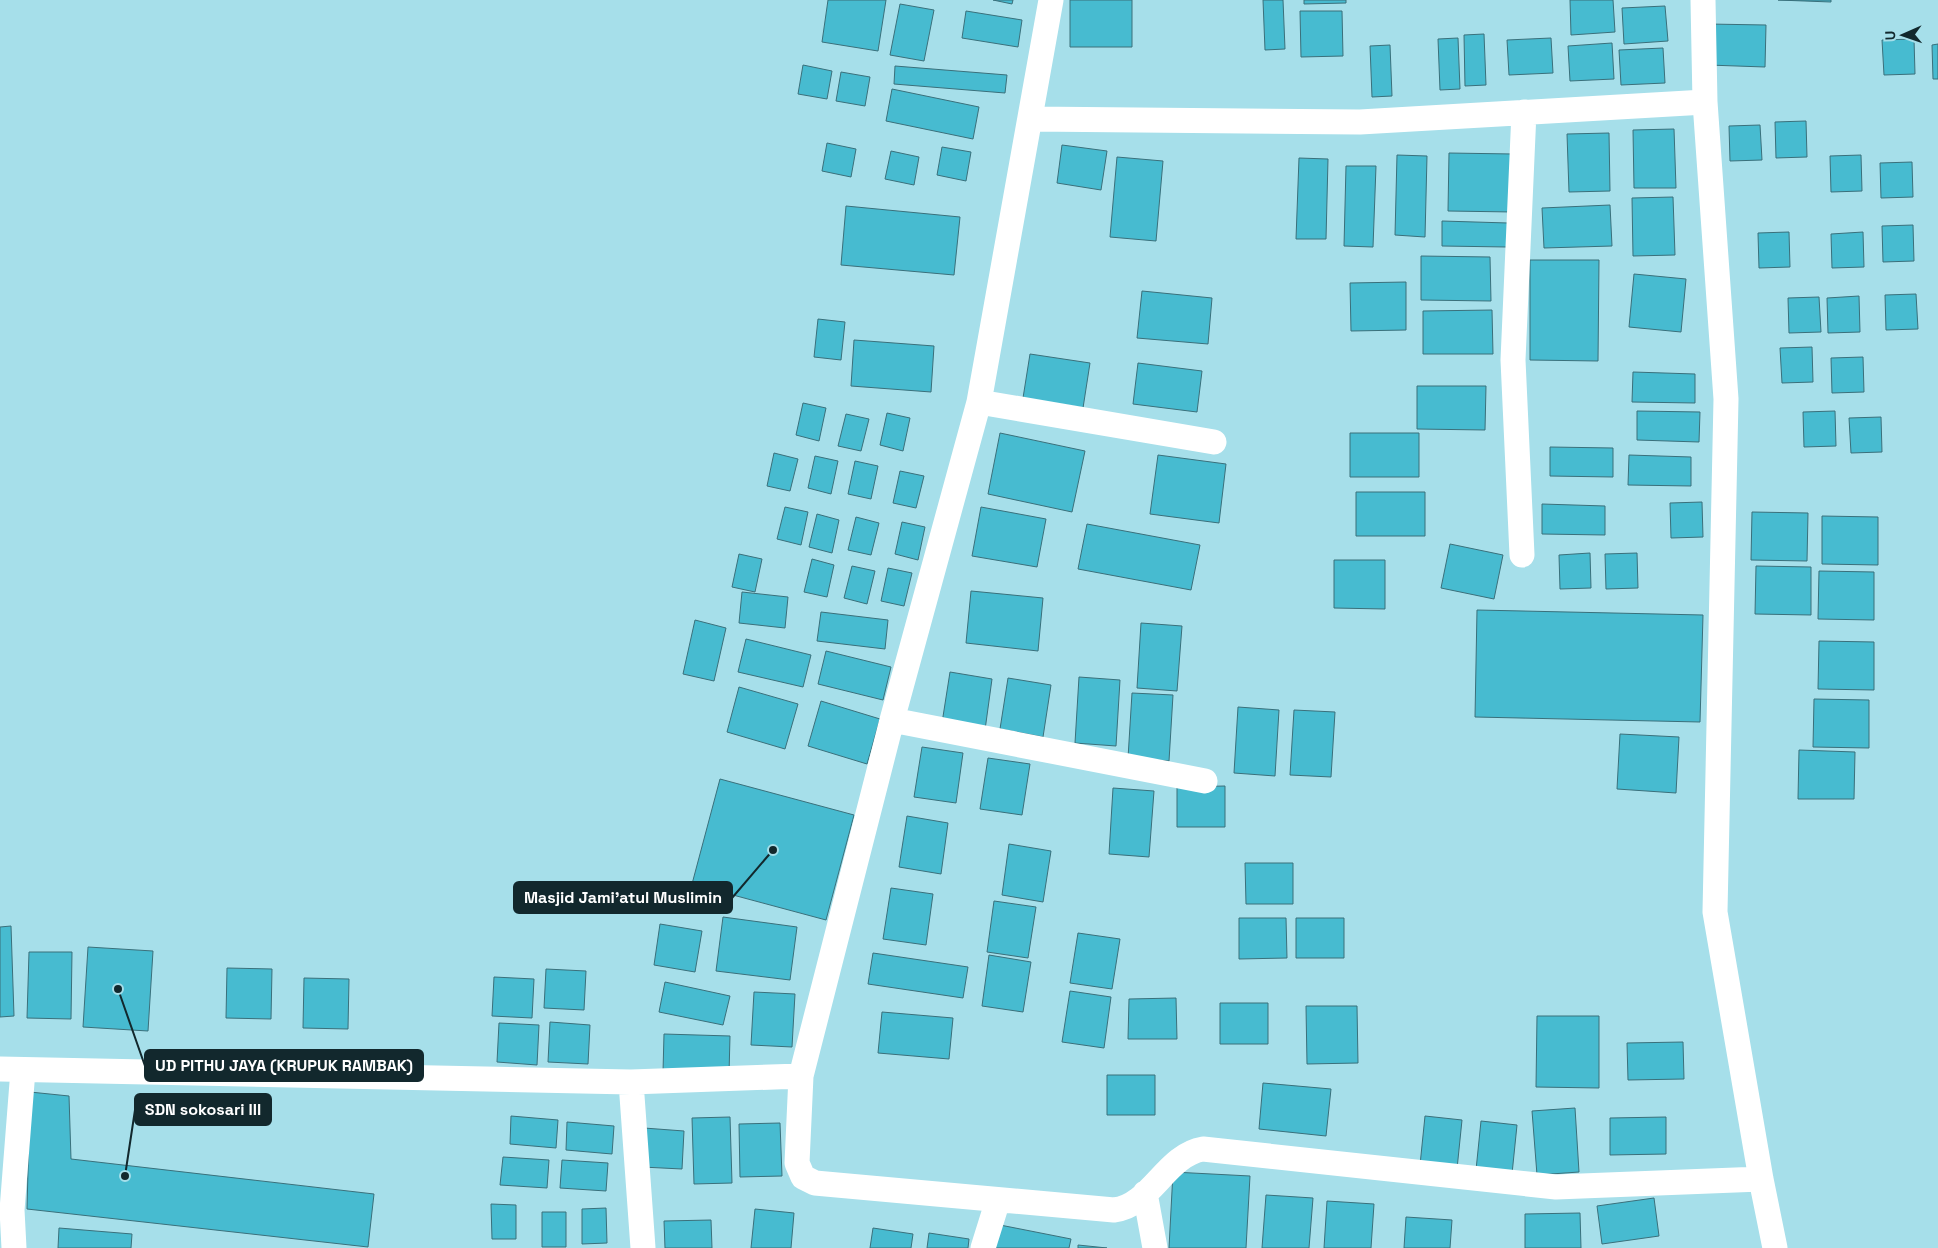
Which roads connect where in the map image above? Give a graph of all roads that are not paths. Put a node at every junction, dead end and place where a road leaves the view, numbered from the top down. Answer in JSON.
{"nodes":[{"id":1,"x":1051,"y":0,"type":"edge"},
{"id":2,"x":1703,"y":0,"type":"edge"},
{"id":3,"x":1705,"y":102,"type":"junction"},
{"id":4,"x":1524,"y":112,"type":"junction"},
{"id":5,"x":1031,"y":120,"type":"junction"},
{"id":6,"x":979,"y":402,"type":"junction"},
{"id":7,"x":1214,"y":442,"type":"dead end"},
{"id":8,"x":1522,"y":555,"type":"dead end"},
{"id":9,"x":892,"y":720,"type":"junction"},
{"id":10,"x":1205,"y":781,"type":"dead end"},
{"id":11,"x":12,"y":1069,"type":"edge"},
{"id":12,"x":801,"y":1076,"type":"junction"},
{"id":13,"x":632,"y":1082,"type":"junction"},
{"id":14,"x":1761,"y":1179,"type":"junction"},
{"id":15,"x":1145,"y":1193,"type":"junction"},
{"id":16,"x":998,"y":1200,"type":"junction"},
{"id":17,"x":14,"y":1248,"type":"edge"},
{"id":18,"x":643,"y":1248,"type":"edge"},
{"id":19,"x":983,"y":1248,"type":"edge"},
{"id":20,"x":1155,"y":1248,"type":"edge"},
{"id":21,"x":1775,"y":1248,"type":"edge"}],
"edges":[{"from":1,"to":5,"type":"street"},
{"from":2,"to":3,"type":"street"},
{"from":3,"to":4,"type":"street"},
{"from":3,"to":14,"type":"street"},
{"from":4,"to":5,"type":"street"},
{"from":4,"to":8,"type":"street"},
{"from":5,"to":6,"type":"street"},
{"from":6,"to":7,"type":"street"},
{"from":6,"to":9,"type":"street"},
{"from":9,"to":10,"type":"street"},
{"from":9,"to":12,"type":"street"},
{"from":11,"to":13,"type":"street"},
{"from":11,"to":17,"type":"street"},
{"from":12,"to":13,"type":"street"},
{"from":12,"to":16,"type":"street"},
{"from":13,"to":18,"type":"street"},
{"from":14,"to":15,"type":"street"},
{"from":14,"to":21,"type":"street"},
{"from":15,"to":16,"type":"street"},
{"from":15,"to":20,"type":"street"},
{"from":16,"to":19,"type":"street"}]}
